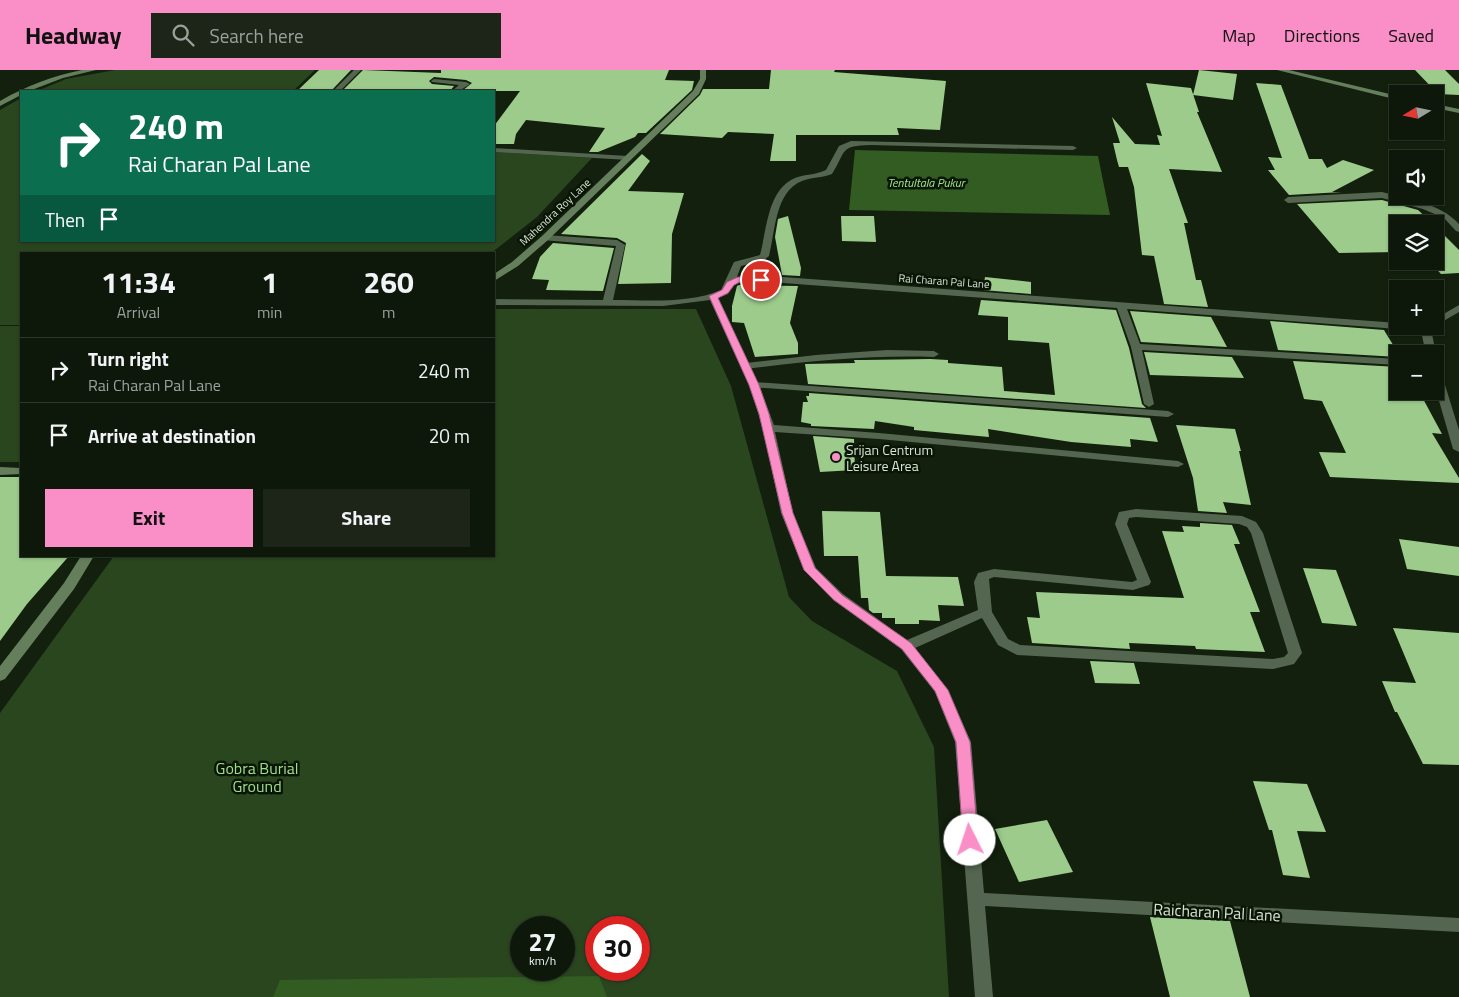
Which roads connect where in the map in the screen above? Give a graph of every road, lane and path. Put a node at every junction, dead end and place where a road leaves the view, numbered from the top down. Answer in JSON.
{"nodes":[{"id":1,"x":93,"y":70,"type":"edge"},
{"id":2,"x":358,"y":70,"type":"edge"},
{"id":3,"x":702,"y":70,"type":"edge"},
{"id":4,"x":1280,"y":70,"type":"edge"},
{"id":5,"x":439,"y":76,"type":"dead end"},
{"id":6,"x":26,"y":90,"type":"edge"},
{"id":7,"x":337,"y":90,"type":"edge"},
{"id":8,"x":457,"y":90,"type":"edge"},
{"id":9,"x":20,"y":93,"type":"edge"},
{"id":10,"x":1389,"y":96,"type":"edge"},
{"id":11,"x":0,"y":104,"type":"edge"},
{"id":12,"x":1444,"y":108,"type":"edge"},
{"id":13,"x":1459,"y":111,"type":"edge"},
{"id":14,"x":1073,"y":148,"type":"dead end"},
{"id":15,"x":495,"y":150,"type":"edge"},
{"id":16,"x":628,"y":158,"type":"junction"},
{"id":17,"x":1288,"y":200,"type":"dead end"},
{"id":18,"x":1459,"y":229,"type":"edge"},
{"id":19,"x":545,"y":238,"type":"junction"},
{"id":20,"x":495,"y":277,"type":"edge"},
{"id":21,"x":730,"y":283,"type":"junction"},
{"id":22,"x":713,"y":296,"type":"junction"},
{"id":23,"x":495,"y":302,"type":"edge"},
{"id":24,"x":607,"y":303,"type":"junction"},
{"id":25,"x":1121,"y":305,"type":"junction"},
{"id":26,"x":1459,"y":308,"type":"edge"},
{"id":27,"x":1444,"y":317,"type":"edge"},
{"id":28,"x":1389,"y":325,"type":"edge"},
{"id":29,"x":1136,"y":347,"type":"junction"},
{"id":30,"x":934,"y":354,"type":"dead end"},
{"id":31,"x":1389,"y":361,"type":"edge"},
{"id":32,"x":746,"y":366,"type":"junction"},
{"id":33,"x":754,"y":385,"type":"junction"},
{"id":34,"x":1444,"y":399,"type":"edge"},
{"id":35,"x":1149,"y":404,"type":"dead end"},
{"id":36,"x":1168,"y":414,"type":"dead end"},
{"id":37,"x":769,"y":428,"type":"junction"},
{"id":38,"x":1459,"y":449,"type":"edge"},
{"id":39,"x":1178,"y":464,"type":"dead end"},
{"id":40,"x":0,"y":471,"type":"edge"},
{"id":41,"x":20,"y":471,"type":"edge"},
{"id":42,"x":87,"y":557,"type":"edge"},
{"id":43,"x":985,"y":612,"type":"junction"},
{"id":44,"x":906,"y":646,"type":"junction"},
{"id":45,"x":0,"y":676,"type":"edge"},
{"id":46,"x":975,"y":899,"type":"junction"},
{"id":47,"x":1459,"y":925,"type":"edge"},
{"id":48,"x":984,"y":997,"type":"edge"}],
"edges":[{"from":1,"to":6,"type":"street"},
{"from":2,"to":7,"type":"street"},
{"from":3,"to":16,"type":"street","name":"Mahendra Roy Lane"},
{"from":4,"to":10,"type":"street"},
{"from":5,"to":8,"type":"street"},
{"from":9,"to":11,"type":"street"},
{"from":12,"to":13,"type":"street"},
{"from":14,"to":21,"type":"street"},
{"from":15,"to":16,"type":"street","name":"Mahendra Roy Lane"},
{"from":16,"to":19,"type":"street","name":"Mahendra Roy Lane"},
{"from":17,"to":18,"type":"street"},
{"from":19,"to":20,"type":"street","name":"Mahendra Roy Lane"},
{"from":19,"to":24,"type":"street"},
{"from":21,"to":22,"type":"street"},
{"from":21,"to":25,"type":"street","name":"Rai Charan Pal Lane"},
{"from":22,"to":24,"type":"street"},
{"from":22,"to":32,"type":"street"},
{"from":23,"to":24,"type":"street"},
{"from":25,"to":28,"type":"street","name":"Rai Charan Pal Lane"},
{"from":25,"to":29,"type":"street"},
{"from":26,"to":27,"type":"street"},
{"from":29,"to":31,"type":"street"},
{"from":29,"to":35,"type":"street"},
{"from":30,"to":32,"type":"street"},
{"from":32,"to":33,"type":"street"},
{"from":33,"to":36,"type":"street"},
{"from":33,"to":37,"type":"street"},
{"from":34,"to":38,"type":"street"},
{"from":37,"to":39,"type":"street"},
{"from":37,"to":44,"type":"street"},
{"from":40,"to":41,"type":"street"},
{"from":42,"to":45,"type":"street"},
{"from":43,"to":43,"type":"street"},
{"from":43,"to":44,"type":"street"},
{"from":44,"to":46,"type":"street"},
{"from":46,"to":47,"type":"street","name":"Raicharan Pal Lane"},
{"from":46,"to":48,"type":"street"}]}
